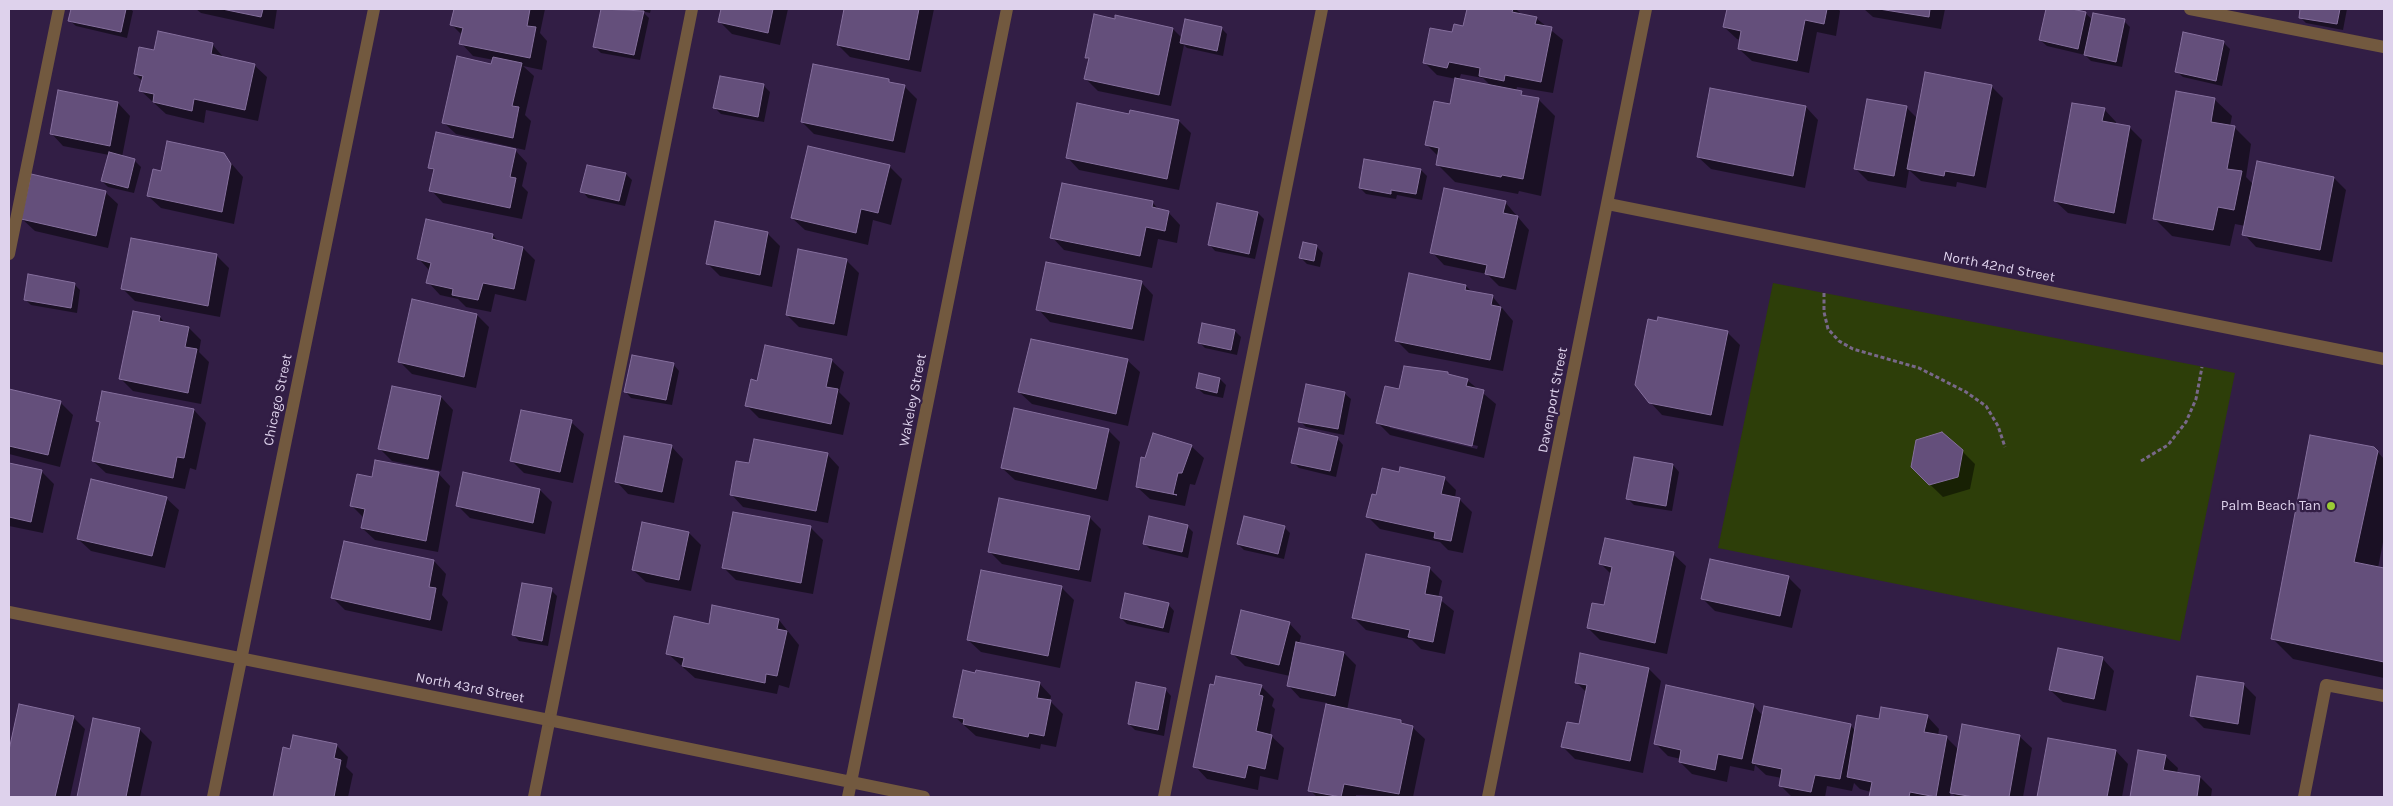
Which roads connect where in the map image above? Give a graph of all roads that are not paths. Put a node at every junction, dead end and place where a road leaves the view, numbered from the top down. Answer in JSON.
{"nodes":[{"id":1,"x":59,"y":9,"type":"edge"},
{"id":2,"x":374,"y":9,"type":"edge"},
{"id":3,"x":692,"y":9,"type":"edge"},
{"id":4,"x":1007,"y":9,"type":"edge"},
{"id":5,"x":1322,"y":9,"type":"edge"},
{"id":6,"x":1646,"y":9,"type":"edge"},
{"id":7,"x":2190,"y":9,"type":"edge"},
{"id":8,"x":2384,"y":47,"type":"edge"},
{"id":9,"x":1608,"y":204,"type":"junction"},
{"id":10,"x":9,"y":254,"type":"edge"},
{"id":11,"x":2384,"y":359,"type":"edge"},
{"id":12,"x":9,"y":612,"type":"edge"},
{"id":13,"x":241,"y":658,"type":"junction"},
{"id":14,"x":2384,"y":696,"type":"edge"},
{"id":15,"x":550,"y":720,"type":"junction"},
{"id":16,"x":851,"y":783,"type":"junction"},
{"id":17,"x":213,"y":797,"type":"edge"},
{"id":18,"x":534,"y":797,"type":"edge"},
{"id":19,"x":848,"y":797,"type":"edge"},
{"id":20,"x":924,"y":797,"type":"edge"},
{"id":21,"x":1164,"y":797,"type":"edge"},
{"id":22,"x":1488,"y":797,"type":"edge"},
{"id":23,"x":2304,"y":797,"type":"edge"}],
"edges":[{"from":1,"to":10,"type":"street"},
{"from":2,"to":13,"type":"street","name":"Chicago Street"},
{"from":3,"to":15,"type":"street"},
{"from":4,"to":16,"type":"street","name":"Wakeley Street"},
{"from":5,"to":21,"type":"street"},
{"from":6,"to":9,"type":"street","name":"Davenport Street"},
{"from":7,"to":8,"type":"street"},
{"from":9,"to":11,"type":"street","name":"North 42nd Street"},
{"from":9,"to":22,"type":"street","name":"Davenport Street"},
{"from":12,"to":13,"type":"street","name":"North 43rd Street"},
{"from":13,"to":15,"type":"street","name":"North 43rd Street"},
{"from":13,"to":17,"type":"street","name":"Chicago Street"},
{"from":14,"to":23,"type":"street"},
{"from":15,"to":16,"type":"street","name":"North 43rd Street"},
{"from":15,"to":18,"type":"street"},
{"from":16,"to":19,"type":"street","name":"Wakeley Street"},
{"from":16,"to":20,"type":"street","name":"North 43rd Street"}]}
